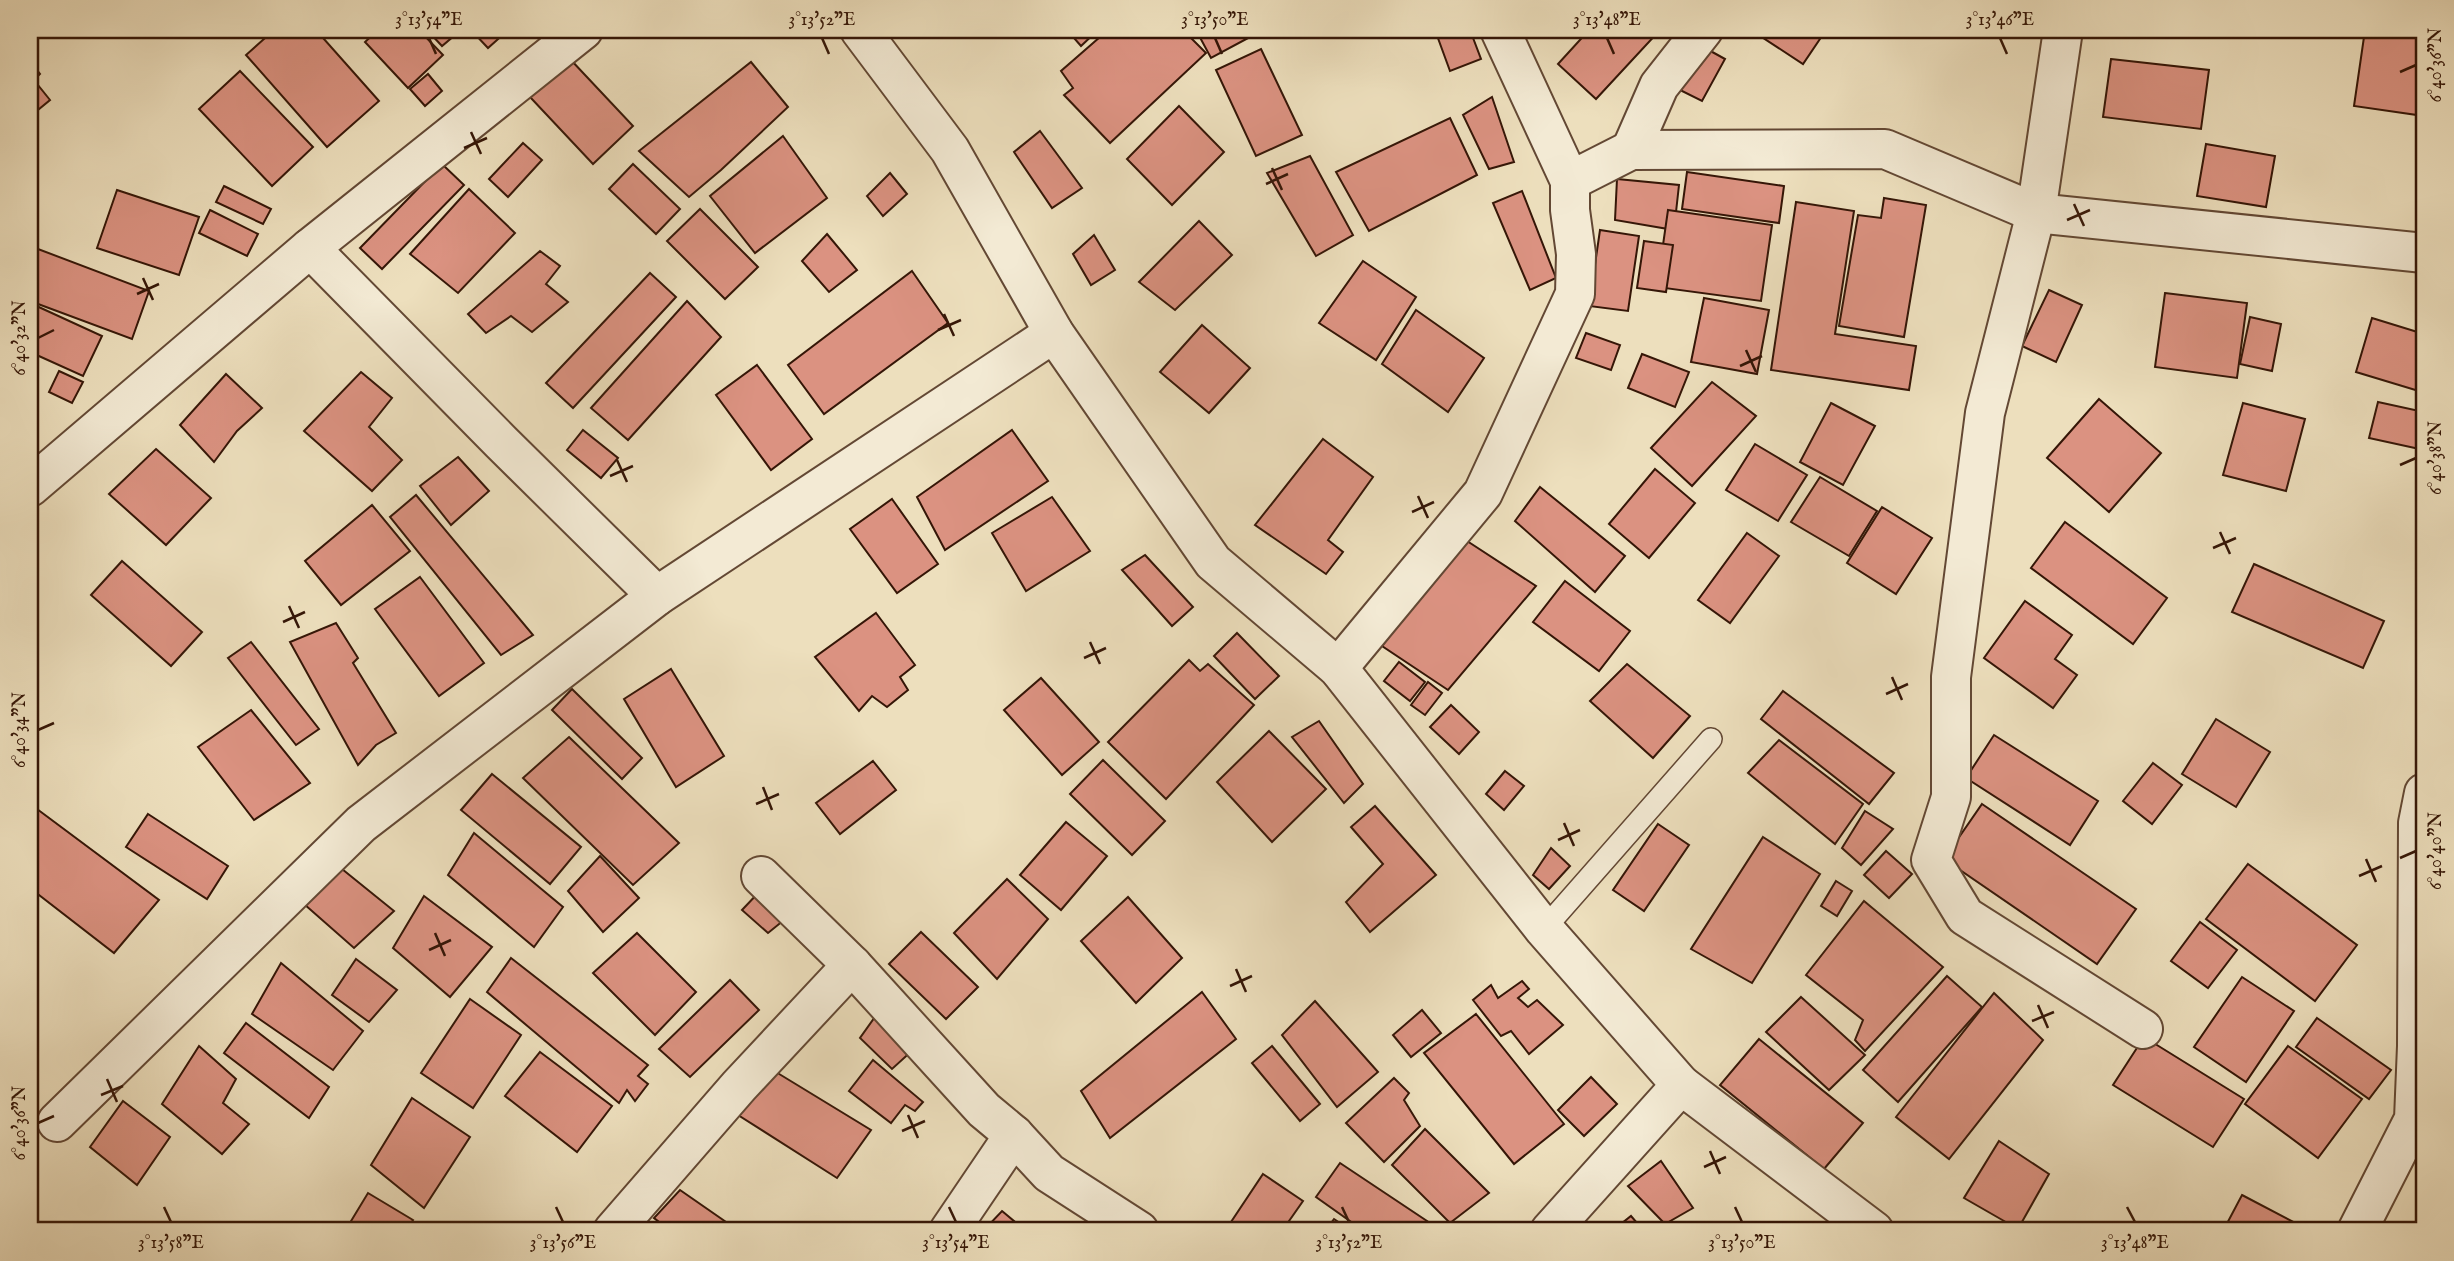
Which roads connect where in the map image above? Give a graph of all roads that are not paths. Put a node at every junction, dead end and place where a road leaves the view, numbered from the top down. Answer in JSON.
{"nodes":[{"id":1,"x":583,"y":30,"type":"edge"},
{"id":2,"x":860,"y":30,"type":"edge"},
{"id":3,"x":1500,"y":30,"type":"edge"},
{"id":4,"x":1703,"y":30,"type":"edge"},
{"id":5,"x":2063,"y":30,"type":"edge"},
{"id":6,"x":1632,"y":150,"type":"junction"},
{"id":7,"x":1570,"y":181,"type":"junction"},
{"id":8,"x":2036,"y":213,"type":"junction"},
{"id":9,"x":310,"y":248,"type":"junction"},
{"id":10,"x":2424,"y":253,"type":"edge"},
{"id":11,"x":1054,"y":334,"type":"junction"},
{"id":12,"x":30,"y":487,"type":"edge"},
{"id":13,"x":657,"y":596,"type":"junction"},
{"id":14,"x":1339,"y":668,"type":"junction"},
{"id":15,"x":1711,"y":739,"type":"dead end"},
{"id":16,"x":2424,"y":793,"type":"edge"},
{"id":17,"x":761,"y":876,"type":"dead end"},
{"id":18,"x":1544,"y":929,"type":"junction"},
{"id":19,"x":852,"y":965,"type":"junction"},
{"id":20,"x":2143,"y":1029,"type":"dead end"},
{"id":21,"x":1681,"y":1085,"type":"junction"},
{"id":22,"x":57,"y":1122,"type":"dead end"},
{"id":23,"x":1014,"y":1135,"type":"junction"},
{"id":24,"x":613,"y":1231,"type":"edge"},
{"id":25,"x":949,"y":1231,"type":"edge"},
{"id":26,"x":1139,"y":1231,"type":"edge"},
{"id":27,"x":1550,"y":1231,"type":"edge"},
{"id":28,"x":1874,"y":1231,"type":"edge"},
{"id":29,"x":2357,"y":1231,"type":"edge"}],
"edges":[{"from":1,"to":9,"type":"street"},
{"from":2,"to":11,"type":"street"},
{"from":3,"to":7,"type":"street"},
{"from":4,"to":6,"type":"street"},
{"from":5,"to":8,"type":"street"},
{"from":6,"to":7,"type":"street"},
{"from":6,"to":8,"type":"street"},
{"from":7,"to":14,"type":"street"},
{"from":8,"to":10,"type":"street"},
{"from":8,"to":20,"type":"street"},
{"from":9,"to":12,"type":"street"},
{"from":9,"to":13,"type":"street"},
{"from":11,"to":13,"type":"street"},
{"from":11,"to":14,"type":"street"},
{"from":13,"to":22,"type":"street"},
{"from":14,"to":18,"type":"street"},
{"from":15,"to":18,"type":"lane"},
{"from":16,"to":29,"type":"street"},
{"from":17,"to":19,"type":"street"},
{"from":18,"to":21,"type":"street"},
{"from":19,"to":23,"type":"street"},
{"from":19,"to":24,"type":"street"},
{"from":21,"to":27,"type":"street"},
{"from":21,"to":28,"type":"street"},
{"from":23,"to":25,"type":"street"},
{"from":23,"to":26,"type":"street"}]}
